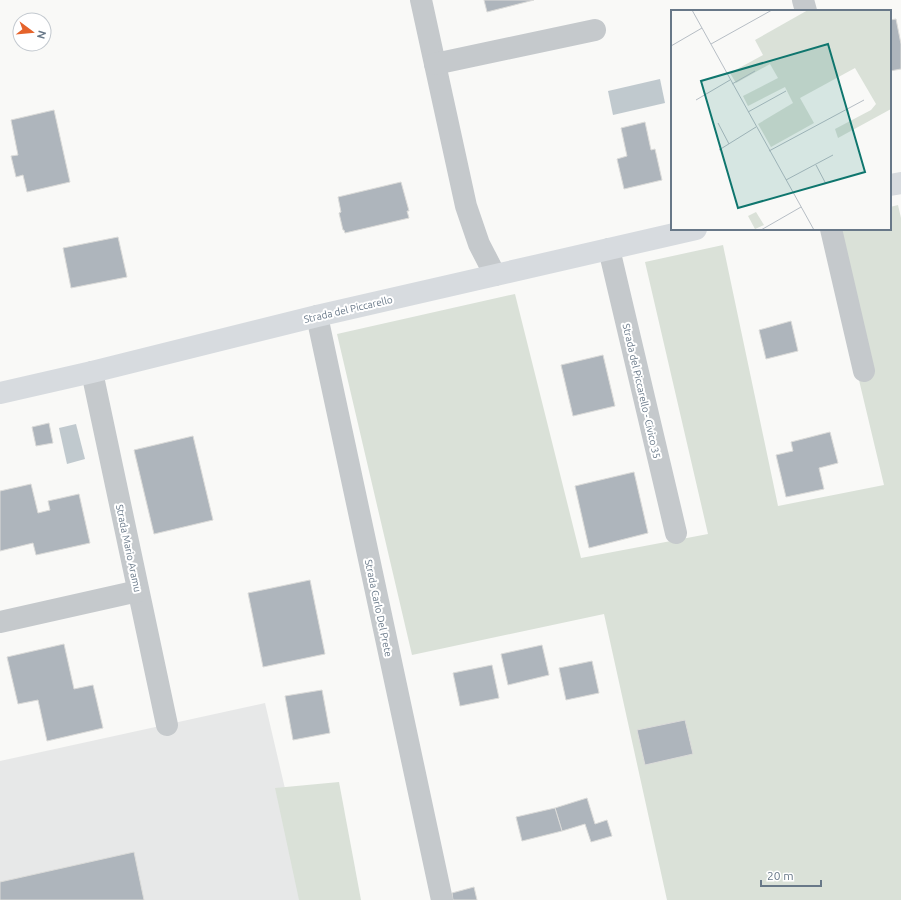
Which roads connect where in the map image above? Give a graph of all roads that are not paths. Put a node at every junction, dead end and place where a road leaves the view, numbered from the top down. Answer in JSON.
{"nodes":[{"id":1,"x":421,"y":0,"type":"edge"},
{"id":2,"x":803,"y":0,"type":"edge"},
{"id":3,"x":806,"y":10,"type":"edge"},
{"id":4,"x":595,"y":30,"type":"dead end"},
{"id":5,"x":435,"y":64,"type":"junction"},
{"id":6,"x":901,"y":182,"type":"edge"},
{"id":7,"x":891,"y":185,"type":"edge"},
{"id":8,"x":692,"y":230,"type":"edge"},
{"id":9,"x":831,"y":230,"type":"edge"},
{"id":10,"x":609,"y":249,"type":"junction"},
{"id":11,"x":495,"y":275,"type":"junction"},
{"id":12,"x":317,"y":316,"type":"junction"},
{"id":13,"x":864,"y":371,"type":"dead end"},
{"id":14,"x":92,"y":372,"type":"junction"},
{"id":15,"x":0,"y":393,"type":"edge"},
{"id":16,"x":676,"y":533,"type":"dead end"},
{"id":17,"x":138,"y":591,"type":"junction"},
{"id":18,"x":0,"y":622,"type":"edge"},
{"id":19,"x":167,"y":725,"type":"dead end"},
{"id":20,"x":442,"y":900,"type":"edge"}],
"edges":[{"from":1,"to":5,"type":"street"},
{"from":2,"to":3,"type":"street"},
{"from":4,"to":5,"type":"street"},
{"from":5,"to":11,"type":"street"},
{"from":6,"to":7,"type":"street"},
{"from":8,"to":10,"type":"street","name":"Strada del Piccarello"},
{"from":9,"to":13,"type":"street"},
{"from":10,"to":11,"type":"street","name":"Strada del Piccarello"},
{"from":10,"to":16,"type":"street","name":"Strada del Piccarello - Civico 35"},
{"from":11,"to":12,"type":"street","name":"Strada del Piccarello"},
{"from":12,"to":14,"type":"street","name":"Strada del Piccarello"},
{"from":12,"to":20,"type":"street","name":"Strada Carlo Del Prete"},
{"from":14,"to":15,"type":"street","name":"Strada del Piccarello"},
{"from":14,"to":17,"type":"street","name":"Strada Mario Aramu"},
{"from":17,"to":18,"type":"street"},
{"from":17,"to":19,"type":"street","name":"Strada Mario Aramu"}]}
